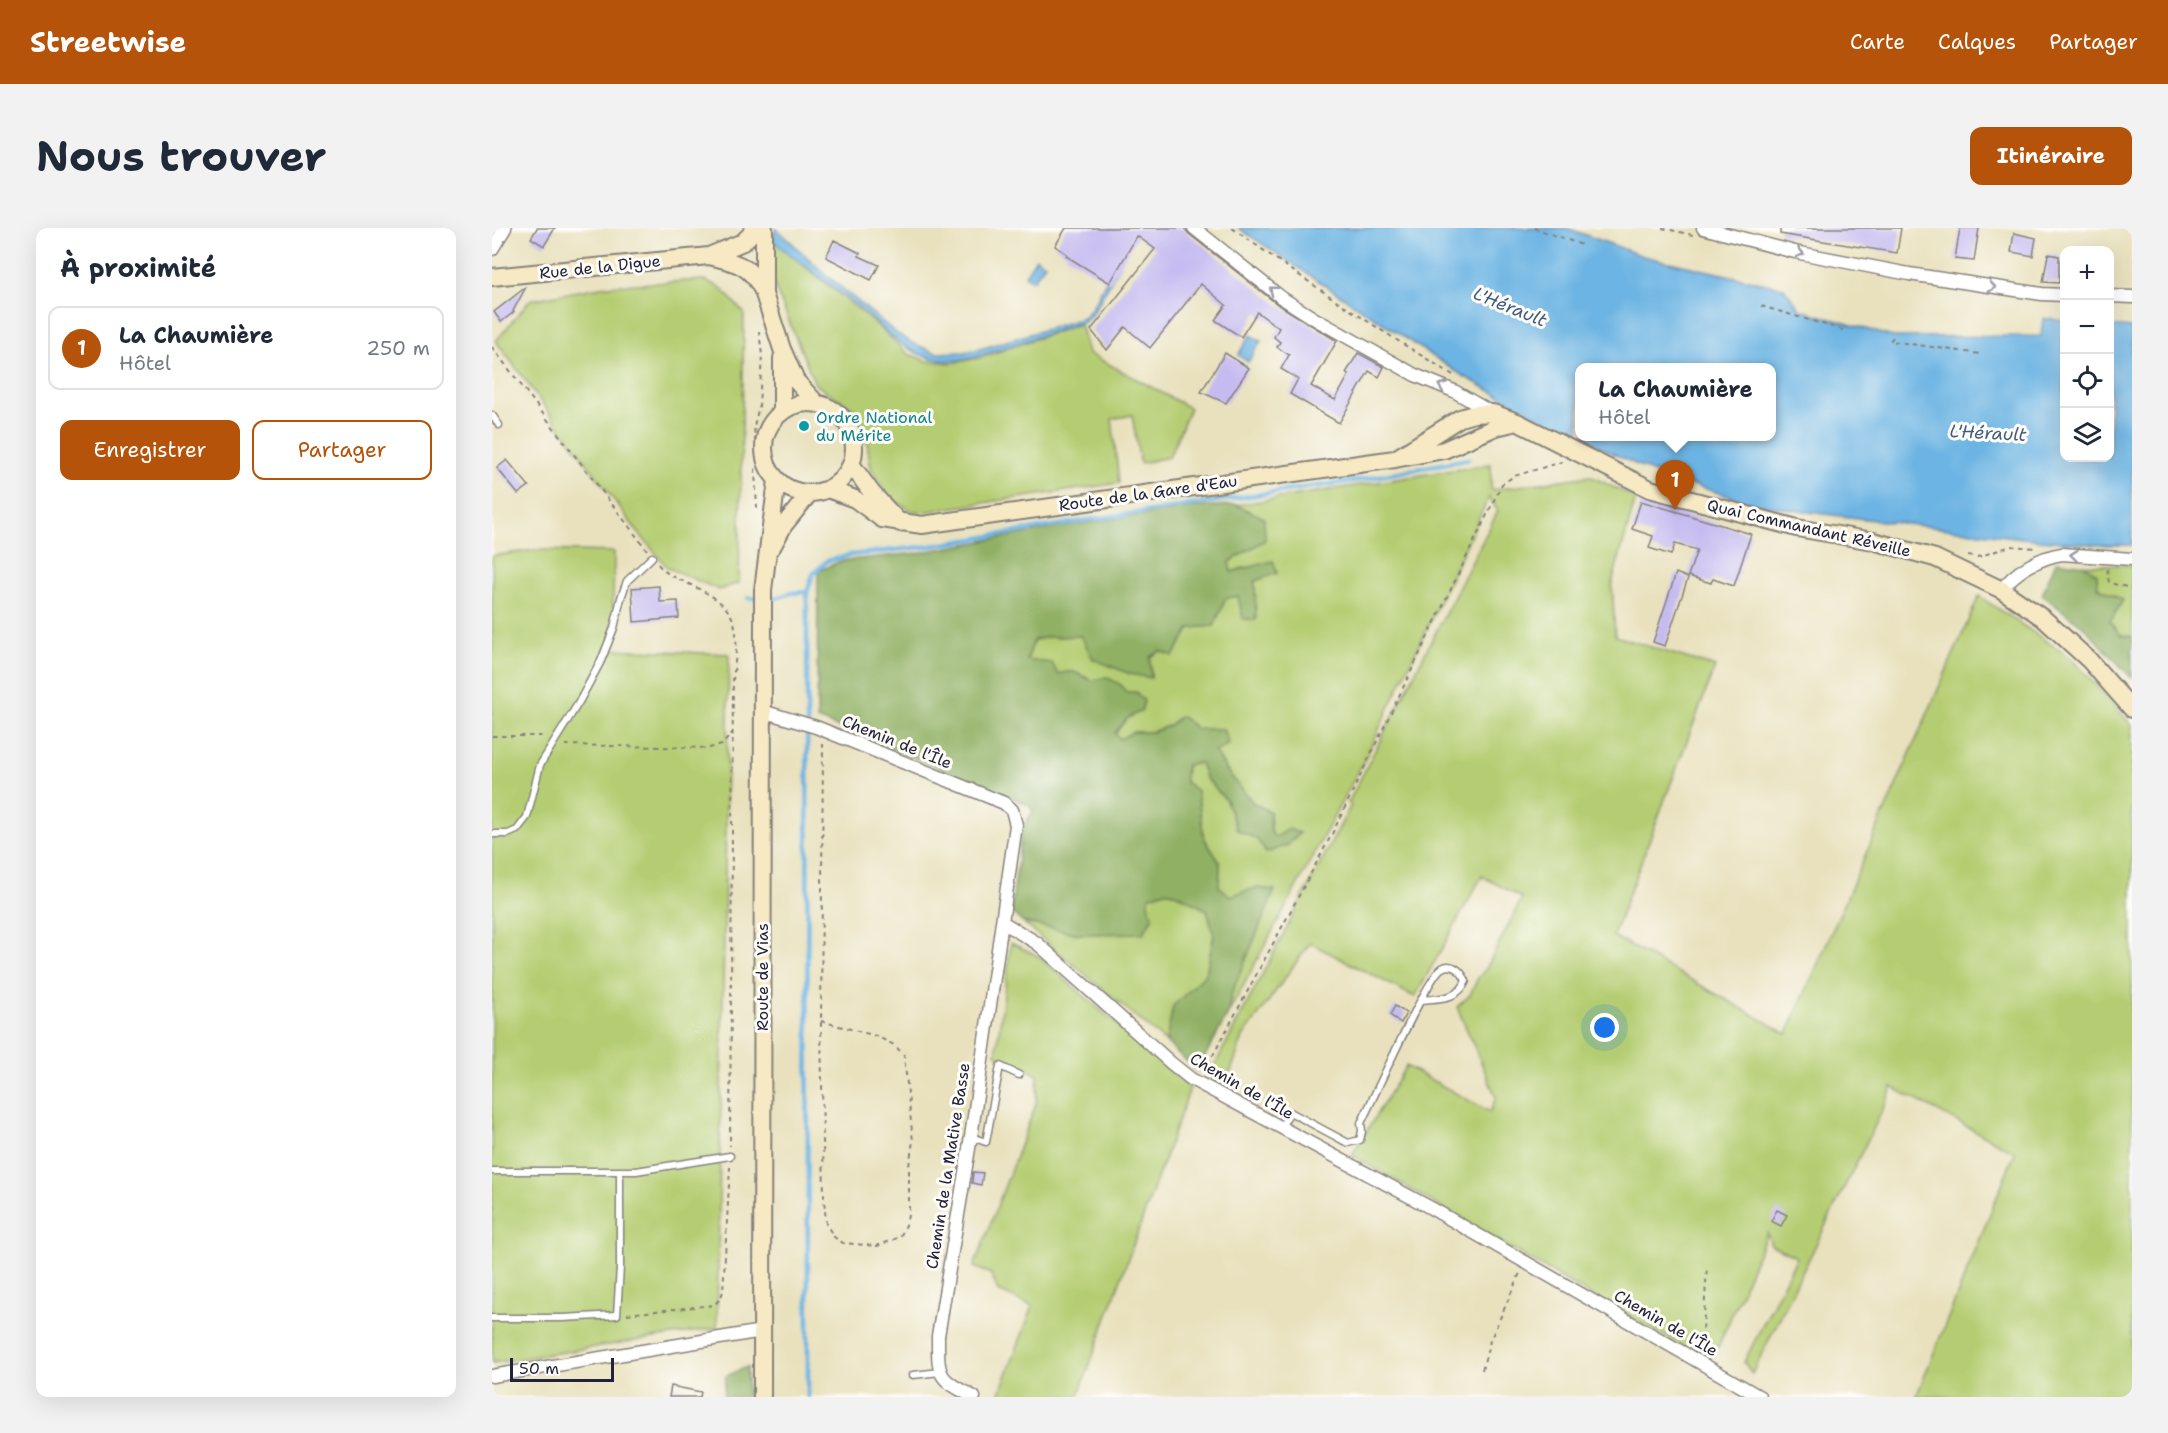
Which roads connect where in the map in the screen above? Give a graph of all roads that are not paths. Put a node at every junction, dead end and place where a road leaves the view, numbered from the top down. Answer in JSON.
{"nodes":[{"id":1,"x":505,"y":228,"type":"edge"},
{"id":2,"x":754,"y":228,"type":"edge"},
{"id":3,"x":764,"y":228,"type":"edge"},
{"id":4,"x":1194,"y":228,"type":"edge"},
{"id":5,"x":1703,"y":228,"type":"edge"},
{"id":6,"x":492,"y":249,"type":"edge"},
{"id":7,"x":709,"y":256,"type":"junction"},
{"id":8,"x":492,"y":278,"type":"edge"},
{"id":9,"x":764,"y":294,"type":"junction"},
{"id":10,"x":2060,"y":295,"type":"edge"},
{"id":11,"x":2114,"y":296,"type":"edge"},
{"id":12,"x":2132,"y":297,"type":"edge"},
{"id":13,"x":782,"y":350,"type":"junction"},
{"id":14,"x":817,"y":404,"type":"junction"},
{"id":15,"x":782,"y":411,"type":"junction"},
{"id":16,"x":1486,"y":411,"type":"junction"},
{"id":17,"x":492,"y":415,"type":"edge"},
{"id":18,"x":1517,"y":422,"type":"junction"},
{"id":19,"x":499,"y":425,"type":"dead end"},
{"id":20,"x":1463,"y":443,"type":"junction"},
{"id":21,"x":1395,"y":459,"type":"junction"},
{"id":22,"x":851,"y":464,"type":"junction"},
{"id":23,"x":777,"y":480,"type":"junction"},
{"id":24,"x":828,"y":489,"type":"junction"},
{"id":25,"x":809,"y":494,"type":"junction"},
{"id":26,"x":901,"y":523,"type":"junction"},
{"id":27,"x":652,"y":557,"type":"road end"},
{"id":28,"x":766,"y":558,"type":"junction"},
{"id":29,"x":2132,"y":558,"type":"edge"},
{"id":30,"x":2002,"y":590,"type":"junction"},
{"id":31,"x":2132,"y":709,"type":"edge"},
{"id":32,"x":762,"y":711,"type":"junction"},
{"id":33,"x":492,"y":834,"type":"edge"},
{"id":34,"x":1002,"y":922,"type":"junction"},
{"id":35,"x":1421,"y":1000,"type":"junction"},
{"id":36,"x":1019,"y":1075,"type":"dead end"},
{"id":37,"x":1281,"y":1127,"type":"junction"},
{"id":38,"x":970,"y":1137,"type":"junction"},
{"id":39,"x":730,"y":1156,"type":"road end"},
{"id":40,"x":492,"y":1170,"type":"edge"},
{"id":41,"x":620,"y":1171,"type":"junction"},
{"id":42,"x":492,"y":1318,"type":"edge"},
{"id":43,"x":762,"y":1331,"type":"junction"},
{"id":44,"x":940,"y":1372,"type":"junction"},
{"id":45,"x":913,"y":1375,"type":"dead end"},
{"id":46,"x":492,"y":1376,"type":"edge"},
{"id":47,"x":762,"y":1397,"type":"edge"},
{"id":48,"x":974,"y":1397,"type":"edge"},
{"id":49,"x":1760,"y":1397,"type":"edge"}],
"edges":[{"from":1,"to":6,"type":"street"},
{"from":2,"to":7,"type":"main road","name":"Rue de la Digue"},
{"from":3,"to":9,"type":"main road"},
{"from":16,"to":4,"type":"street","one_way":true},
{"from":5,"to":10,"type":"street","one_way":true},
{"from":7,"to":8,"type":"main road","name":"Rue de la Digue"},
{"from":7,"to":9,"type":"main road","name":"Rue de la Digue"},
{"from":9,"to":13,"type":"main road"},
{"from":11,"to":12,"type":"street"},
{"from":13,"to":14,"type":"main road"},
{"from":13,"to":15,"type":"main road"},
{"from":14,"to":15,"type":"main road"},
{"from":14,"to":22,"type":"main road"},
{"from":15,"to":23,"type":"main road"},
{"from":16,"to":18,"type":"main road"},
{"from":16,"to":20,"type":"street"},
{"from":16,"to":21,"type":"main road","name":"Route de la Gare d'Eau"},
{"from":17,"to":19,"type":"lane"},
{"from":18,"to":20,"type":"main road","name":"Route de la Gare d'Eau"},
{"from":18,"to":30,"type":"main road","name":"Quai Commandant Réveille"},
{"from":20,"to":21,"type":"main road","name":"Route de la Gare d'Eau"},
{"from":21,"to":26,"type":"main road","name":"Route de la Gare d'Eau"},
{"from":22,"to":24,"type":"main road"},
{"from":22,"to":26,"type":"main road"},
{"from":23,"to":25,"type":"main road"},
{"from":23,"to":28,"type":"main road","name":"Route de Vias"},
{"from":24,"to":25,"type":"main road"},
{"from":24,"to":26,"type":"main road","name":"Route de la Gare d'Eau"},
{"from":25,"to":28,"type":"main road","name":"Route de Vias"},
{"from":27,"to":33,"type":"lane"},
{"from":28,"to":32,"type":"main road","name":"Route de Vias"},
{"from":29,"to":30,"type":"street","one_way":true},
{"from":30,"to":31,"type":"main road","name":"Quai Commandant Réveille"},
{"from":32,"to":34,"type":"street","name":"Chemin de l'Île"},
{"from":32,"to":43,"type":"main road","name":"Route de Vias"},
{"from":34,"to":37,"type":"street","name":"Chemin de l'Île"},
{"from":34,"to":38,"type":"street","name":"Chemin de la Mative Basse"},
{"from":35,"to":35,"type":"lane"},
{"from":35,"to":37,"type":"lane"},
{"from":36,"to":38,"type":"lane"},
{"from":37,"to":49,"type":"street","name":"Chemin de l'Île"},
{"from":38,"to":44,"type":"street","name":"Chemin de la Mative Basse"},
{"from":39,"to":41,"type":"lane"},
{"from":40,"to":41,"type":"lane"},
{"from":41,"to":42,"type":"lane"},
{"from":43,"to":46,"type":"street"},
{"from":43,"to":47,"type":"main road","name":"Route de Vias"},
{"from":44,"to":45,"type":"lane"},
{"from":44,"to":48,"type":"street"}]}
